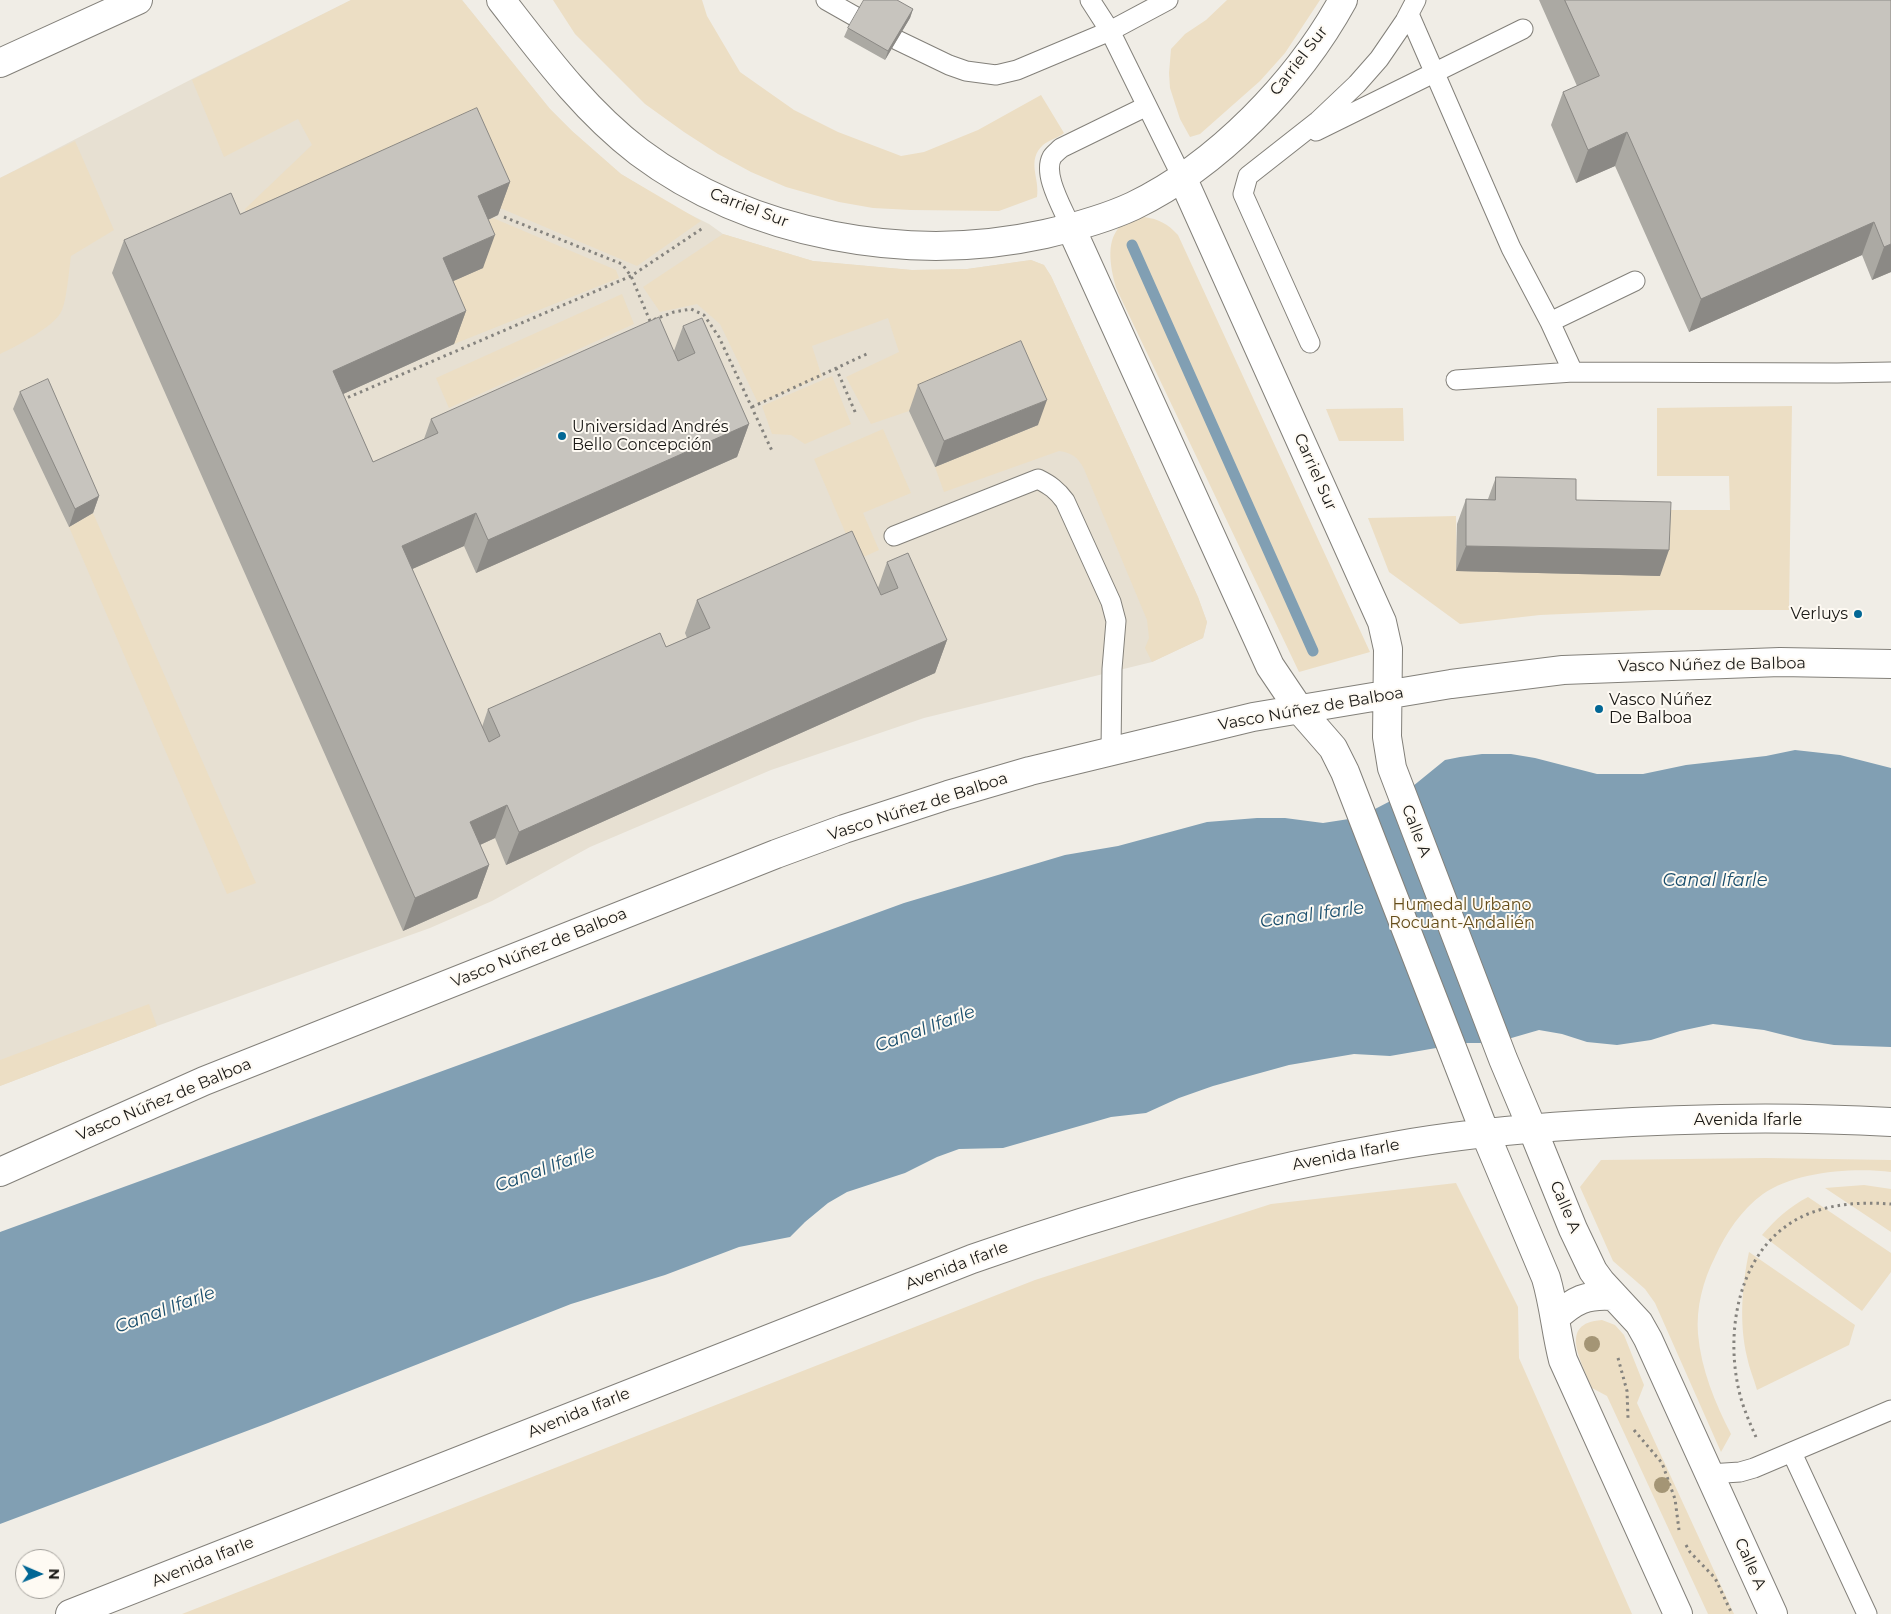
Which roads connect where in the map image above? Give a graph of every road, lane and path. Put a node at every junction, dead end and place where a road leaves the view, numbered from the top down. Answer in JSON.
{"nodes":[{"id":1,"x":138,"y":0,"type":"edge"},
{"id":2,"x":501,"y":0,"type":"edge"},
{"id":3,"x":826,"y":0,"type":"edge"},
{"id":4,"x":1090,"y":0,"type":"edge"},
{"id":5,"x":1168,"y":0,"type":"edge"},
{"id":6,"x":1343,"y":0,"type":"edge"},
{"id":7,"x":1412,"y":7,"type":"edge"},
{"id":8,"x":856,"y":17,"type":"edge"},
{"id":9,"x":1523,"y":29,"type":"dead end"},
{"id":10,"x":1110,"y":31,"type":"junction"},
{"id":11,"x":897,"y":40,"type":"edge"},
{"id":12,"x":0,"y":62,"type":"edge"},
{"id":13,"x":1434,"y":73,"type":"junction"},
{"id":14,"x":1147,"y":106,"type":"junction"},
{"id":15,"x":1284,"y":146,"type":"junction"},
{"id":16,"x":1182,"y":177,"type":"junction"},
{"id":17,"x":726,"y":202,"type":"junction"},
{"id":18,"x":504,"y":217,"type":"edge"},
{"id":19,"x":1071,"y":228,"type":"junction"},
{"id":20,"x":631,"y":276,"type":"junction"},
{"id":21,"x":1635,"y":281,"type":"dead end"},
{"id":22,"x":1550,"y":322,"type":"junction"},
{"id":23,"x":1310,"y":343,"type":"dead end"},
{"id":24,"x":869,"y":353,"type":"dead end"},
{"id":25,"x":836,"y":368,"type":"junction"},
{"id":26,"x":1573,"y":372,"type":"junction"},
{"id":27,"x":1891,"y":372,"type":"edge"},
{"id":28,"x":1456,"y":380,"type":"dead end"},
{"id":29,"x":335,"y":403,"type":"edge"},
{"id":30,"x":752,"y":407,"type":"junction"},
{"id":31,"x":856,"y":414,"type":"dead end"},
{"id":32,"x":774,"y":453,"type":"dead end"},
{"id":33,"x":894,"y":536,"type":"dead end"},
{"id":34,"x":1891,"y":664,"type":"edge"},
{"id":35,"x":1388,"y":695,"type":"junction"},
{"id":36,"x":1299,"y":709,"type":"junction"},
{"id":37,"x":1111,"y":751,"type":"junction"},
{"id":38,"x":1396,"y":780,"type":"joint"},
{"id":39,"x":1891,"y":1122,"type":"edge"},
{"id":40,"x":1532,"y":1128,"type":"junction"},
{"id":41,"x":1485,"y":1133,"type":"junction"},
{"id":42,"x":0,"y":1172,"type":"edge"},
{"id":43,"x":1891,"y":1204,"type":"edge"},
{"id":44,"x":1613,"y":1296,"type":"junction"},
{"id":45,"x":1555,"y":1318,"type":"junction"},
{"id":46,"x":1617,"y":1355,"type":"dead end"},
{"id":47,"x":1891,"y":1410,"type":"edge"},
{"id":48,"x":1792,"y":1453,"type":"junction"},
{"id":49,"x":1766,"y":1464,"type":"junction"},
{"id":50,"x":1709,"y":1474,"type":"junction"},
{"id":51,"x":1680,"y":1532,"type":"dead end"},
{"id":52,"x":1682,"y":1539,"type":"dead end"},
{"id":53,"x":70,"y":1614,"type":"edge"},
{"id":54,"x":1678,"y":1614,"type":"edge"},
{"id":55,"x":1732,"y":1614,"type":"edge"},
{"id":56,"x":1773,"y":1614,"type":"edge"},
{"id":57,"x":1867,"y":1614,"type":"edge"}],
"edges":[{"from":1,"to":12,"type":"street"},
{"from":2,"to":17,"type":"street","name":"Carriel Sur"},
{"from":3,"to":8,"type":"lane"},
{"from":4,"to":10,"type":"lane"},
{"from":5,"to":10,"type":"lane"},
{"from":6,"to":16,"type":"street","name":"Carriel Sur"},
{"from":7,"to":13,"type":"lane"},
{"from":7,"to":15,"type":"lane"},
{"from":9,"to":13,"type":"lane"},
{"from":10,"to":11,"type":"lane"},
{"from":10,"to":14,"type":"lane"},
{"from":13,"to":15,"type":"lane"},
{"from":13,"to":22,"type":"lane"},
{"from":14,"to":16,"type":"lane"},
{"from":14,"to":19,"type":"lane"},
{"from":15,"to":23,"type":"lane"},
{"from":16,"to":19,"type":"street","name":"Carriel Sur"},
{"from":16,"to":35,"type":"street","name":"Carriel Sur"},
{"from":17,"to":19,"type":"street","name":"Carriel Sur"},
{"from":17,"to":20,"type":"path"},
{"from":18,"to":20,"type":"path"},
{"from":19,"to":36,"type":"street"},
{"from":20,"to":29,"type":"path"},
{"from":20,"to":30,"type":"path"},
{"from":21,"to":22,"type":"lane"},
{"from":22,"to":26,"type":"lane"},
{"from":24,"to":25,"type":"path"},
{"from":25,"to":30,"type":"path"},
{"from":25,"to":31,"type":"path"},
{"from":26,"to":27,"type":"lane"},
{"from":26,"to":28,"type":"lane"},
{"from":30,"to":32,"type":"path"},
{"from":33,"to":37,"type":"lane"},
{"from":34,"to":35,"type":"street","name":"Vasco Núñez de Balboa"},
{"from":35,"to":36,"type":"street","name":"Vasco Núñez de Balboa"},
{"from":35,"to":38,"type":"street","name":"Carriel Sur"},
{"from":36,"to":37,"type":"street","name":"Vasco Núñez de Balboa"},
{"from":36,"to":41,"type":"street"},
{"from":37,"to":42,"type":"street","name":"Vasco Núñez de Balboa"},
{"from":38,"to":40,"type":"street","name":"Calle A"},
{"from":39,"to":40,"type":"street","name":"Avenida Ifarle"},
{"from":40,"to":41,"type":"street","name":"Avenida Ifarle"},
{"from":40,"to":44,"type":"street","name":"Calle A"},
{"from":41,"to":45,"type":"street"},
{"from":41,"to":53,"type":"street","name":"Avenida Ifarle"},
{"from":43,"to":49,"type":"path"},
{"from":44,"to":45,"type":"street"},
{"from":44,"to":50,"type":"street","name":"Calle A"},
{"from":45,"to":54,"type":"street"},
{"from":46,"to":51,"type":"path"},
{"from":47,"to":48,"type":"lane"},
{"from":48,"to":49,"type":"lane"},
{"from":48,"to":57,"type":"lane"},
{"from":49,"to":50,"type":"lane"},
{"from":50,"to":56,"type":"street","name":"Calle A"},
{"from":52,"to":55,"type":"path"}]}
